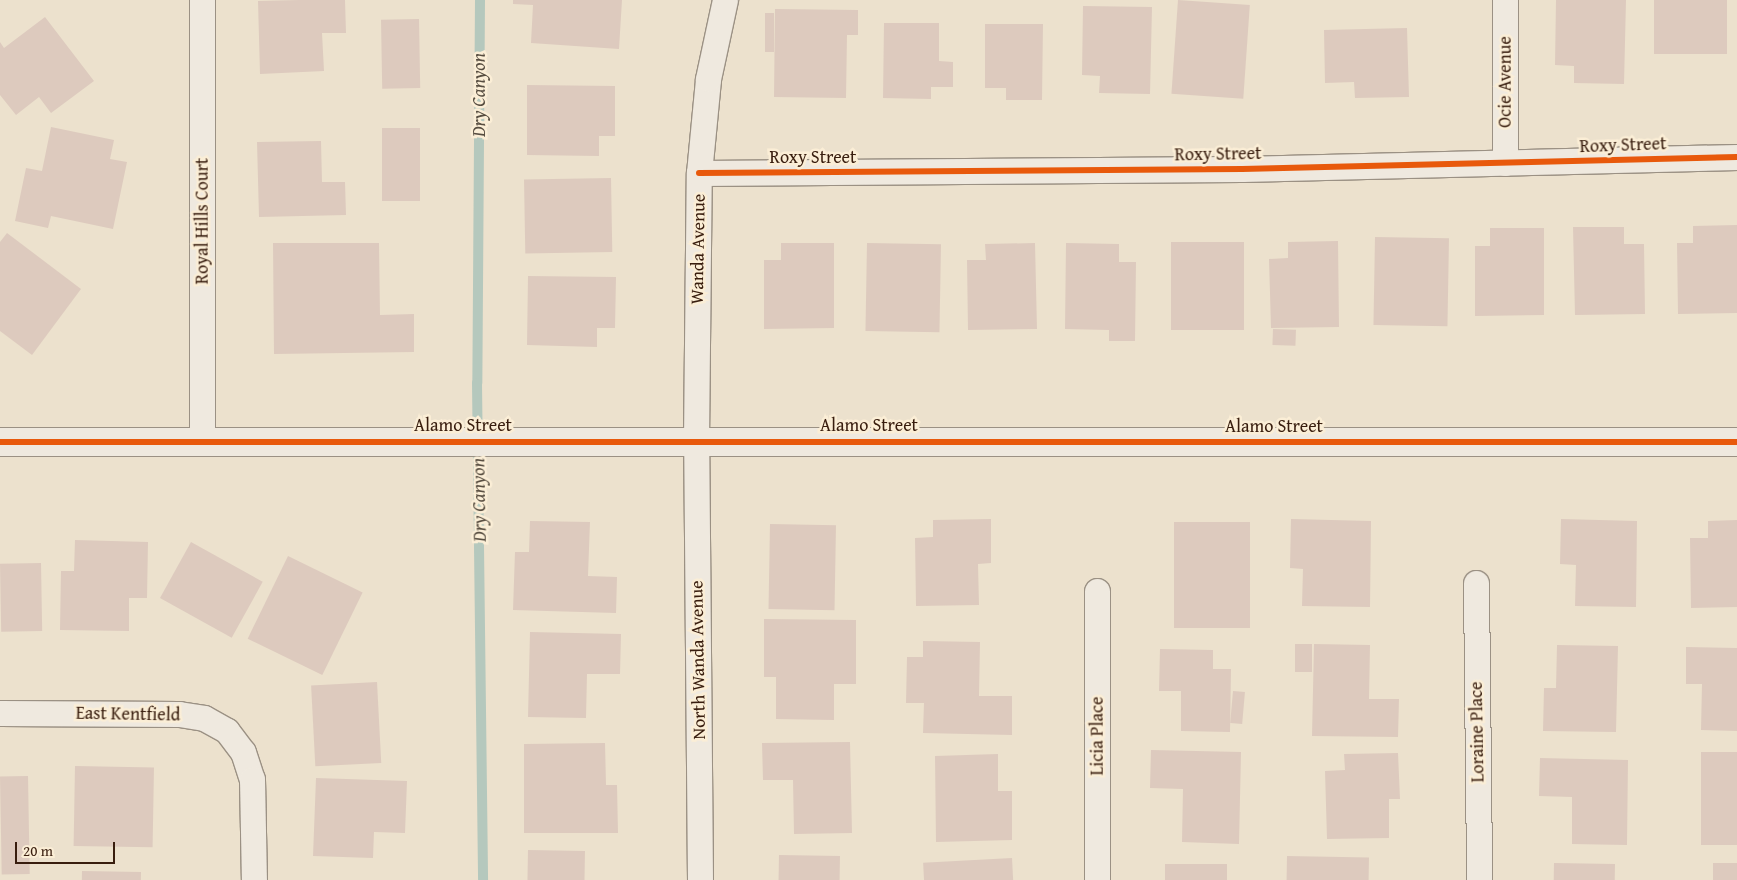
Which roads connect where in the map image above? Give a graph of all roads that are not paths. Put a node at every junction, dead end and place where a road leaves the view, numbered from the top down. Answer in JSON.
{"nodes":[{"id":1,"x":202,"y":0,"type":"edge"},
{"id":2,"x":725,"y":0,"type":"edge"},
{"id":3,"x":1505,"y":0,"type":"edge"},
{"id":4,"x":1737,"y":157,"type":"edge"},
{"id":5,"x":1505,"y":163,"type":"junction"},
{"id":6,"x":699,"y":173,"type":"junction"},
{"id":7,"x":696,"y":440,"type":"junction"},
{"id":8,"x":0,"y":442,"type":"edge"},
{"id":9,"x":202,"y":442,"type":"junction"},
{"id":10,"x":1737,"y":442,"type":"edge"},
{"id":11,"x":1476,"y":583,"type":"dead end"},
{"id":12,"x":1097,"y":591,"type":"dead end"},
{"id":13,"x":0,"y":713,"type":"edge"},
{"id":14,"x":254,"y":880,"type":"edge"},
{"id":15,"x":700,"y":880,"type":"edge"},
{"id":16,"x":1097,"y":880,"type":"edge"},
{"id":17,"x":1479,"y":880,"type":"edge"}],
"edges":[{"from":1,"to":9,"type":"street","name":"Royal Hills Court"},
{"from":2,"to":6,"type":"street","name":"Wanda Avenue"},
{"from":3,"to":5,"type":"street","name":"Ocie Avenue"},
{"from":4,"to":5,"type":"street","name":"Roxy Street"},
{"from":5,"to":6,"type":"street","name":"Roxy Street"},
{"from":6,"to":7,"type":"street","name":"Wanda Avenue"},
{"from":7,"to":9,"type":"main road","name":"Alamo Street"},
{"from":7,"to":10,"type":"main road","name":"Alamo Street"},
{"from":7,"to":15,"type":"street","name":"North Wanda Avenue"},
{"from":8,"to":9,"type":"main road","name":"Alamo Street"},
{"from":11,"to":17,"type":"street","name":"Loraine Place"},
{"from":12,"to":16,"type":"street","name":"Licia Place"},
{"from":13,"to":14,"type":"street","name":"East Kentfield"}]}
